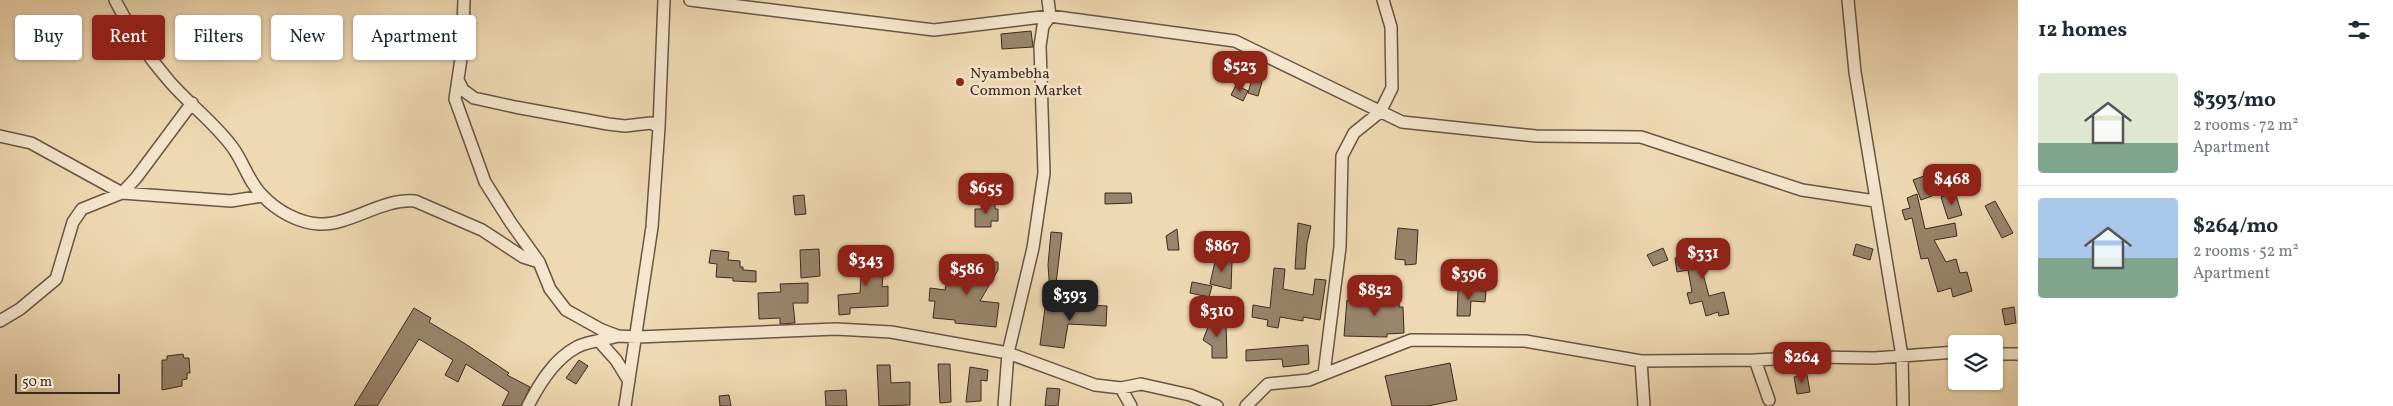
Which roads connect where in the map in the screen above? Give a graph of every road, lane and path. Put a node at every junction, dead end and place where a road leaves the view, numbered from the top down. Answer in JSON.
{"nodes":[{"id":1,"x":115,"y":0,"type":"edge"},
{"id":2,"x":464,"y":0,"type":"edge"},
{"id":3,"x":664,"y":0,"type":"edge"},
{"id":4,"x":690,"y":0,"type":"edge"},
{"id":5,"x":1048,"y":0,"type":"edge"},
{"id":6,"x":1382,"y":0,"type":"edge"},
{"id":7,"x":1848,"y":0,"type":"edge"},
{"id":8,"x":1050,"y":16,"type":"junction"},
{"id":9,"x":459,"y":82,"type":"junction"},
{"id":10,"x":192,"y":103,"type":"junction"},
{"id":11,"x":1380,"y":112,"type":"junction"},
{"id":12,"x":659,"y":126,"type":"junction"},
{"id":13,"x":0,"y":136,"type":"edge"},
{"id":14,"x":122,"y":193,"type":"junction"},
{"id":15,"x":262,"y":196,"type":"junction"},
{"id":16,"x":1875,"y":201,"type":"junction"},
{"id":17,"x":540,"y":262,"type":"junction"},
{"id":18,"x":0,"y":321,"type":"edge"},
{"id":19,"x":618,"y":336,"type":"junction"},
{"id":20,"x":637,"y":337,"type":"junction"},
{"id":21,"x":599,"y":341,"type":"junction"},
{"id":22,"x":1008,"y":353,"type":"junction"},
{"id":23,"x":1948,"y":353,"type":"edge"},
{"id":24,"x":2003,"y":354,"type":"edge"},
{"id":25,"x":2018,"y":354,"type":"edge"},
{"id":26,"x":1902,"y":356,"type":"junction"},
{"id":27,"x":1754,"y":360,"type":"junction"},
{"id":28,"x":1641,"y":361,"type":"junction"},
{"id":29,"x":1324,"y":374,"type":"junction"},
{"id":30,"x":628,"y":381,"type":"junction"},
{"id":31,"x":1121,"y":388,"type":"junction"},
{"id":32,"x":1769,"y":400,"type":"dead end"},
{"id":33,"x":528,"y":406,"type":"edge"},
{"id":34,"x":625,"y":406,"type":"edge"},
{"id":35,"x":1004,"y":406,"type":"edge"},
{"id":36,"x":1131,"y":406,"type":"edge"},
{"id":37,"x":1217,"y":406,"type":"edge"},
{"id":38,"x":1246,"y":406,"type":"edge"},
{"id":39,"x":1644,"y":406,"type":"edge"},
{"id":40,"x":1903,"y":406,"type":"edge"}],
"edges":[{"from":1,"to":10,"type":"street"},
{"from":2,"to":9,"type":"street"},
{"from":3,"to":12,"type":"street"},
{"from":4,"to":8,"type":"street"},
{"from":5,"to":8,"type":"street"},
{"from":6,"to":11,"type":"street"},
{"from":7,"to":16,"type":"street"},
{"from":8,"to":11,"type":"street"},
{"from":8,"to":22,"type":"street"},
{"from":9,"to":12,"type":"street"},
{"from":9,"to":17,"type":"street"},
{"from":10,"to":14,"type":"street"},
{"from":10,"to":15,"type":"street"},
{"from":11,"to":16,"type":"street"},
{"from":11,"to":29,"type":"street"},
{"from":12,"to":20,"type":"street"},
{"from":13,"to":14,"type":"street"},
{"from":14,"to":15,"type":"street"},
{"from":14,"to":18,"type":"street"},
{"from":15,"to":17,"type":"street"},
{"from":16,"to":26,"type":"street"},
{"from":17,"to":19,"type":"street"},
{"from":19,"to":20,"type":"street"},
{"from":19,"to":21,"type":"street"},
{"from":20,"to":22,"type":"street"},
{"from":20,"to":30,"type":"street"},
{"from":21,"to":30,"type":"street"},
{"from":21,"to":33,"type":"street"},
{"from":22,"to":31,"type":"street"},
{"from":22,"to":35,"type":"street"},
{"from":23,"to":26,"type":"street"},
{"from":24,"to":25,"type":"street"},
{"from":26,"to":27,"type":"street"},
{"from":26,"to":40,"type":"street"},
{"from":27,"to":28,"type":"street"},
{"from":27,"to":32,"type":"street"},
{"from":28,"to":29,"type":"street"},
{"from":28,"to":39,"type":"street"},
{"from":29,"to":38,"type":"street"},
{"from":30,"to":34,"type":"street"},
{"from":31,"to":36,"type":"street"},
{"from":31,"to":37,"type":"street"}]}
